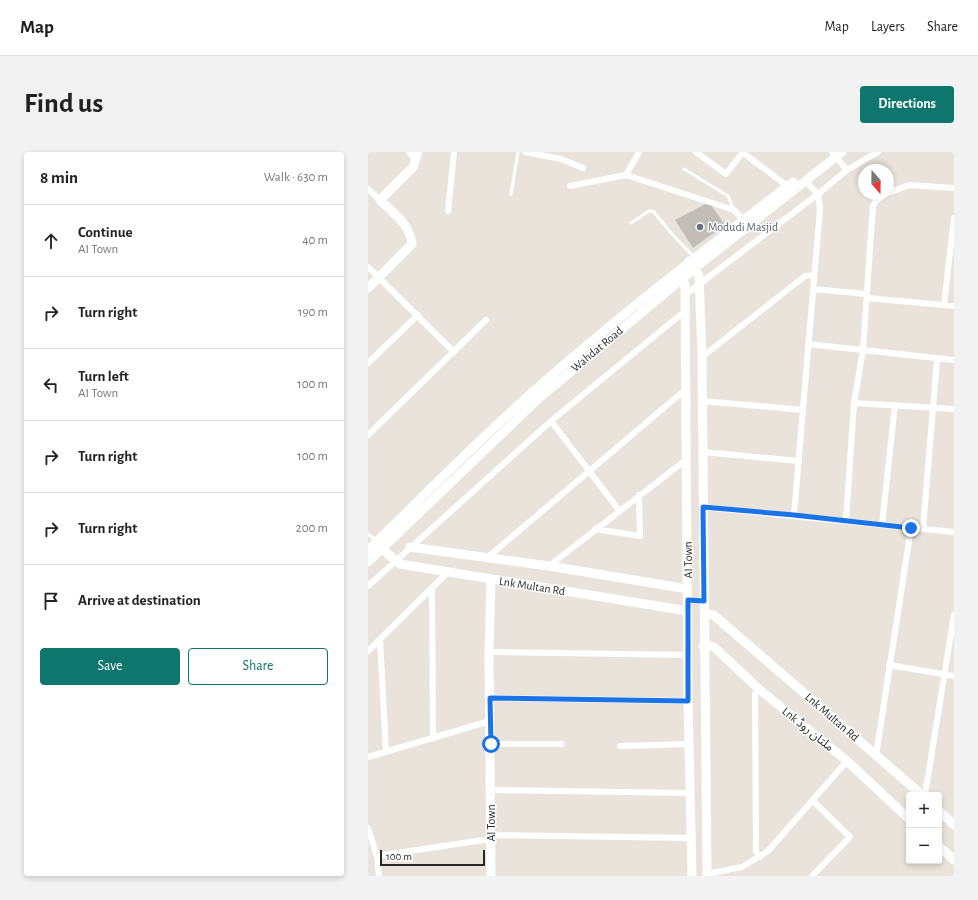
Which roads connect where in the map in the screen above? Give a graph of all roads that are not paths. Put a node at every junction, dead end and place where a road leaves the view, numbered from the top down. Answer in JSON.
{"nodes":[{"id":1,"x":454,"y":152,"type":"edge"},
{"id":2,"x":518,"y":152,"type":"edge"},
{"id":3,"x":525,"y":152,"type":"edge"},
{"id":4,"x":639,"y":152,"type":"edge"},
{"id":5,"x":696,"y":152,"type":"edge"},
{"id":6,"x":742,"y":152,"type":"edge"},
{"id":7,"x":878,"y":152,"type":"edge"},
{"id":8,"x":835,"y":153,"type":"edge"},
{"id":9,"x":414,"y":154,"type":"edge"},
{"id":10,"x":583,"y":168,"type":"dead end"},
{"id":11,"x":684,"y":169,"type":"dead end"},
{"id":12,"x":846,"y":170,"type":"junction"},
{"id":13,"x":626,"y":175,"type":"junction"},
{"id":14,"x":804,"y":181,"type":"junction"},
{"id":15,"x":570,"y":186,"type":"dead end"},
{"id":16,"x":790,"y":188,"type":"junction"},
{"id":17,"x":954,"y":188,"type":"edge"},
{"id":18,"x":368,"y":189,"type":"edge"},
{"id":19,"x":894,"y":191,"type":"edge"},
{"id":20,"x":511,"y":194,"type":"dead end"},
{"id":21,"x":818,"y":194,"type":"junction"},
{"id":22,"x":380,"y":200,"type":"junction"},
{"id":23,"x":877,"y":200,"type":"edge"},
{"id":24,"x":734,"y":210,"type":"junction"},
{"id":25,"x":448,"y":211,"type":"dead end"},
{"id":26,"x":954,"y":218,"type":"edge"},
{"id":27,"x":743,"y":220,"type":"junction"},
{"id":28,"x":631,"y":223,"type":"dead end"},
{"id":29,"x":693,"y":262,"type":"junction"},
{"id":30,"x":368,"y":267,"type":"edge"},
{"id":31,"x":680,"y":274,"type":"junction"},
{"id":32,"x":814,"y":275,"type":"junction"},
{"id":33,"x":379,"y":277,"type":"junction"},
{"id":34,"x":699,"y":285,"type":"junction"},
{"id":35,"x":368,"y":288,"type":"edge"},
{"id":36,"x":812,"y":289,"type":"junction"},
{"id":37,"x":685,"y":295,"type":"junction"},
{"id":38,"x":867,"y":296,"type":"junction"},
{"id":39,"x":944,"y":305,"type":"junction"},
{"id":40,"x":954,"y":306,"type":"edge"},
{"id":41,"x":685,"y":311,"type":"junction"},
{"id":42,"x":418,"y":315,"type":"junction"},
{"id":43,"x":486,"y":320,"type":"dead end"},
{"id":44,"x":808,"y":344,"type":"junction"},
{"id":45,"x":863,"y":350,"type":"junction"},
{"id":46,"x":454,"y":352,"type":"junction"},
{"id":47,"x":702,"y":357,"type":"junction"},
{"id":48,"x":937,"y":359,"type":"junction"},
{"id":49,"x":954,"y":360,"type":"edge"},
{"id":50,"x":368,"y":363,"type":"edge"},
{"id":51,"x":686,"y":389,"type":"junction"},
{"id":52,"x":702,"y":401,"type":"junction"},
{"id":53,"x":854,"y":403,"type":"junction"},
{"id":54,"x":895,"y":405,"type":"junction"},
{"id":55,"x":934,"y":407,"type":"junction"},
{"id":56,"x":954,"y":409,"type":"edge"},
{"id":57,"x":803,"y":410,"type":"junction"},
{"id":58,"x":551,"y":421,"type":"junction"},
{"id":59,"x":368,"y":435,"type":"edge"},
{"id":60,"x":703,"y":452,"type":"junction"},
{"id":61,"x":687,"y":458,"type":"junction"},
{"id":62,"x":799,"y":461,"type":"junction"},
{"id":63,"x":590,"y":471,"type":"junction"},
{"id":64,"x":703,"y":484,"type":"junction"},
{"id":65,"x":687,"y":485,"type":"junction"},
{"id":66,"x":639,"y":495,"type":"junction"},
{"id":67,"x":703,"y":507,"type":"junction"},
{"id":68,"x":619,"y":510,"type":"junction"},
{"id":69,"x":794,"y":515,"type":"junction"},
{"id":70,"x":846,"y":520,"type":"junction"},
{"id":71,"x":882,"y":525,"type":"junction"},
{"id":72,"x":911,"y":528,"type":"junction"},
{"id":73,"x":595,"y":529,"type":"junction"},
{"id":74,"x":923,"y":529,"type":"junction"},
{"id":75,"x":954,"y":532,"type":"edge"},
{"id":76,"x":368,"y":534,"type":"edge"},
{"id":77,"x":380,"y":545,"type":"junction"},
{"id":78,"x":410,"y":547,"type":"junction"},
{"id":79,"x":368,"y":550,"type":"edge"},
{"id":80,"x":488,"y":557,"type":"junction"},
{"id":81,"x":394,"y":560,"type":"junction"},
{"id":82,"x":368,"y":562,"type":"edge"},
{"id":83,"x":549,"y":566,"type":"junction"},
{"id":84,"x":448,"y":572,"type":"junction"},
{"id":85,"x":491,"y":579,"type":"junction"},
{"id":86,"x":368,"y":586,"type":"edge"},
{"id":87,"x":432,"y":588,"type":"junction"},
{"id":88,"x":688,"y":590,"type":"junction"},
{"id":89,"x":688,"y":600,"type":"junction"},
{"id":90,"x":704,"y":601,"type":"junction"},
{"id":91,"x":688,"y":611,"type":"junction"},
{"id":92,"x":704,"y":614,"type":"junction"},
{"id":93,"x":954,"y":615,"type":"edge"},
{"id":94,"x":380,"y":639,"type":"junction"},
{"id":95,"x":703,"y":646,"type":"junction"},
{"id":96,"x":368,"y":651,"type":"edge"},
{"id":97,"x":489,"y":652,"type":"junction"},
{"id":98,"x":689,"y":655,"type":"junction"},
{"id":99,"x":889,"y":665,"type":"junction"},
{"id":100,"x":944,"y":675,"type":"junction"},
{"id":101,"x":954,"y":676,"type":"edge"},
{"id":102,"x":759,"y":689,"type":"junction"},
{"id":103,"x":490,"y":698,"type":"junction"},
{"id":104,"x":688,"y":701,"type":"junction"},
{"id":105,"x":490,"y":721,"type":"junction"},
{"id":106,"x":433,"y":738,"type":"junction"},
{"id":107,"x":491,"y":744,"type":"junction"},
{"id":108,"x":562,"y":744,"type":"dead end"},
{"id":109,"x":689,"y":744,"type":"junction"},
{"id":110,"x":620,"y":746,"type":"dead end"},
{"id":111,"x":386,"y":752,"type":"junction"},
{"id":112,"x":876,"y":755,"type":"junction"},
{"id":113,"x":368,"y":757,"type":"edge"},
{"id":114,"x":847,"y":761,"type":"junction"},
{"id":115,"x":491,"y":790,"type":"junction"},
{"id":116,"x":919,"y":792,"type":"edge"},
{"id":117,"x":924,"y":792,"type":"edge"},
{"id":118,"x":690,"y":793,"type":"junction"},
{"id":119,"x":813,"y":800,"type":"junction"},
{"id":120,"x":942,"y":814,"type":"edge"},
{"id":121,"x":906,"y":815,"type":"edge"},
{"id":122,"x":954,"y":825,"type":"edge"},
{"id":123,"x":368,"y":828,"type":"edge"},
{"id":124,"x":490,"y":837,"type":"junction"},
{"id":125,"x":691,"y":838,"type":"junction"},
{"id":126,"x":942,"y":849,"type":"edge"},
{"id":127,"x":377,"y":856,"type":"junction"},
{"id":128,"x":760,"y":857,"type":"junction"},
{"id":129,"x":954,"y":860,"type":"edge"},
{"id":130,"x":707,"y":875,"type":"edge"},
{"id":131,"x":379,"y":876,"type":"edge"},
{"id":132,"x":491,"y":876,"type":"edge"},
{"id":133,"x":692,"y":876,"type":"edge"},
{"id":134,"x":812,"y":876,"type":"edge"}],
"edges":[{"from":1,"to":25,"type":"street"},
{"from":2,"to":20,"type":"lane"},
{"from":3,"to":10,"type":"street"},
{"from":4,"to":13,"type":"street"},
{"from":5,"to":6,"type":"street"},
{"from":6,"to":16,"type":"street"},
{"from":7,"to":12,"type":"street"},
{"from":8,"to":12,"type":"street"},
{"from":8,"to":14,"type":"street","name":"Wahdat Road"},
{"from":8,"to":16,"type":"street","name":"Wahdat Road"},
{"from":9,"to":22,"type":"street"},
{"from":11,"to":24,"type":"lane"},
{"from":12,"to":21,"type":"street"},
{"from":13,"to":15,"type":"street"},
{"from":13,"to":24,"type":"street"},
{"from":14,"to":16,"type":"street","name":"Wahdat Road"},
{"from":14,"to":21,"type":"street"},
{"from":16,"to":27,"type":"street","name":"Wahdat Road"},
{"from":16,"to":29,"type":"street","name":"Wahdat Road"},
{"from":17,"to":19,"type":"street"},
{"from":18,"to":22,"type":"street"},
{"from":21,"to":32,"type":"street"},
{"from":21,"to":34,"type":"street"},
{"from":22,"to":33,"type":"street"},
{"from":23,"to":38,"type":"street"},
{"from":24,"to":27,"type":"street"},
{"from":26,"to":39,"type":"street"},
{"from":27,"to":29,"type":"street","name":"Wahdat Road"},
{"from":28,"to":29,"type":"lane"},
{"from":29,"to":31,"type":"street","name":"Wahdat Road"},
{"from":29,"to":34,"type":"street"},
{"from":30,"to":33,"type":"street"},
{"from":31,"to":37,"type":"street","name":"AI Town"},
{"from":31,"to":77,"type":"street","name":"Wahdat Road"},
{"from":32,"to":36,"type":"street"},
{"from":32,"to":47,"type":"street"},
{"from":33,"to":35,"type":"street"},
{"from":33,"to":42,"type":"street"},
{"from":34,"to":37,"type":"street"},
{"from":34,"to":47,"type":"street"},
{"from":36,"to":38,"type":"street"},
{"from":36,"to":44,"type":"street"},
{"from":37,"to":41,"type":"street","name":"AI Town"},
{"from":38,"to":39,"type":"street"},
{"from":38,"to":45,"type":"street"},
{"from":39,"to":40,"type":"street"},
{"from":41,"to":51,"type":"street","name":"AI Town"},
{"from":41,"to":58,"type":"street"},
{"from":42,"to":46,"type":"street"},
{"from":42,"to":50,"type":"street"},
{"from":43,"to":46,"type":"street"},
{"from":44,"to":45,"type":"street"},
{"from":44,"to":57,"type":"street"},
{"from":45,"to":48,"type":"street"},
{"from":45,"to":53,"type":"street"},
{"from":46,"to":59,"type":"street"},
{"from":47,"to":52,"type":"street"},
{"from":48,"to":49,"type":"street"},
{"from":48,"to":55,"type":"street"},
{"from":51,"to":61,"type":"street","name":"AI Town"},
{"from":51,"to":63,"type":"street"},
{"from":52,"to":57,"type":"street"},
{"from":52,"to":60,"type":"street"},
{"from":53,"to":54,"type":"street"},
{"from":53,"to":70,"type":"street"},
{"from":54,"to":55,"type":"street"},
{"from":54,"to":71,"type":"street"},
{"from":55,"to":56,"type":"street"},
{"from":55,"to":74,"type":"street"},
{"from":57,"to":62,"type":"street"},
{"from":58,"to":63,"type":"street"},
{"from":58,"to":78,"type":"street"},
{"from":60,"to":62,"type":"street"},
{"from":60,"to":64,"type":"street"},
{"from":61,"to":65,"type":"street","name":"AI Town"},
{"from":61,"to":66,"type":"street"},
{"from":62,"to":69,"type":"street"},
{"from":63,"to":68,"type":"street"},
{"from":63,"to":80,"type":"street"},
{"from":64,"to":65,"type":"street"},
{"from":64,"to":67,"type":"street"},
{"from":65,"to":88,"type":"street","name":"AI Town"},
{"from":66,"to":68,"type":"street"},
{"from":66,"to":73,"type":"street"},
{"from":67,"to":69,"type":"street"},
{"from":67,"to":90,"type":"street"},
{"from":68,"to":73,"type":"street"},
{"from":69,"to":70,"type":"street"},
{"from":70,"to":71,"type":"street"},
{"from":71,"to":72,"type":"street"},
{"from":72,"to":74,"type":"street"},
{"from":72,"to":99,"type":"street"},
{"from":73,"to":83,"type":"street"},
{"from":74,"to":75,"type":"street"},
{"from":76,"to":77,"type":"lane"},
{"from":77,"to":79,"type":"street","name":"Wahdat Road"},
{"from":77,"to":81,"type":"street","name":"Lnk Multan Rd"},
{"from":77,"to":82,"type":"street","name":"Wahdat Road"},
{"from":78,"to":80,"type":"street","name":"Lnk Multan Rd"},
{"from":78,"to":81,"type":"street"},
{"from":80,"to":83,"type":"street","name":"Lnk Multan Rd"},
{"from":81,"to":84,"type":"street","name":"Lnk Multan Rd"},
{"from":81,"to":86,"type":"street"},
{"from":83,"to":88,"type":"street","name":"Lnk Multan Rd"},
{"from":84,"to":85,"type":"street","name":"Lnk Multan Rd"},
{"from":84,"to":87,"type":"street"},
{"from":85,"to":91,"type":"street","name":"Lnk Multan Rd"},
{"from":85,"to":97,"type":"street","name":"AI Town"},
{"from":87,"to":94,"type":"street"},
{"from":87,"to":106,"type":"street"},
{"from":88,"to":89,"type":"street","name":"AI Town"},
{"from":89,"to":90,"type":"street"},
{"from":89,"to":91,"type":"street","name":"AI Town"},
{"from":90,"to":92,"type":"street"},
{"from":91,"to":98,"type":"street","name":"AI Town"},
{"from":92,"to":95,"type":"street"},
{"from":92,"to":112,"type":"street","name":"Lnk Multan Rd"},
{"from":93,"to":100,"type":"street"},
{"from":94,"to":96,"type":"street"},
{"from":94,"to":111,"type":"street"},
{"from":95,"to":102,"type":"street","name":"Lnk ملتان روڈ"},
{"from":95,"to":130,"type":"street"},
{"from":97,"to":98,"type":"street"},
{"from":97,"to":103,"type":"street","name":"AI Town"},
{"from":98,"to":104,"type":"street","name":"AI Town"},
{"from":99,"to":100,"type":"street"},
{"from":99,"to":112,"type":"street"},
{"from":100,"to":101,"type":"street"},
{"from":100,"to":117,"type":"street"},
{"from":102,"to":114,"type":"street","name":"Lnk ملتان روڈ"},
{"from":102,"to":128,"type":"street"},
{"from":103,"to":104,"type":"street"},
{"from":103,"to":105,"type":"street","name":"AI Town"},
{"from":104,"to":109,"type":"street","name":"AI Town"},
{"from":105,"to":106,"type":"street"},
{"from":105,"to":107,"type":"street","name":"AI Town"},
{"from":106,"to":111,"type":"street"},
{"from":107,"to":108,"type":"street"},
{"from":107,"to":115,"type":"street","name":"AI Town"},
{"from":109,"to":110,"type":"street"},
{"from":109,"to":118,"type":"street","name":"AI Town"},
{"from":111,"to":113,"type":"street"},
{"from":112,"to":116,"type":"street","name":"Lnk Multan Rd"},
{"from":114,"to":119,"type":"street"},
{"from":114,"to":121,"type":"street","name":"Lnk ملتان روڈ"},
{"from":115,"to":118,"type":"street"},
{"from":115,"to":124,"type":"street","name":"AI Town"},
{"from":118,"to":125,"type":"street","name":"AI Town"},
{"from":119,"to":128,"type":"street"},
{"from":119,"to":134,"type":"street"},
{"from":120,"to":122,"type":"street"},
{"from":123,"to":127,"type":"street"},
{"from":124,"to":125,"type":"street"},
{"from":124,"to":127,"type":"street"},
{"from":124,"to":132,"type":"street","name":"AI Town"},
{"from":125,"to":133,"type":"street","name":"AI Town"},
{"from":126,"to":129,"type":"street"},
{"from":127,"to":131,"type":"street"},
{"from":128,"to":130,"type":"street"}]}
